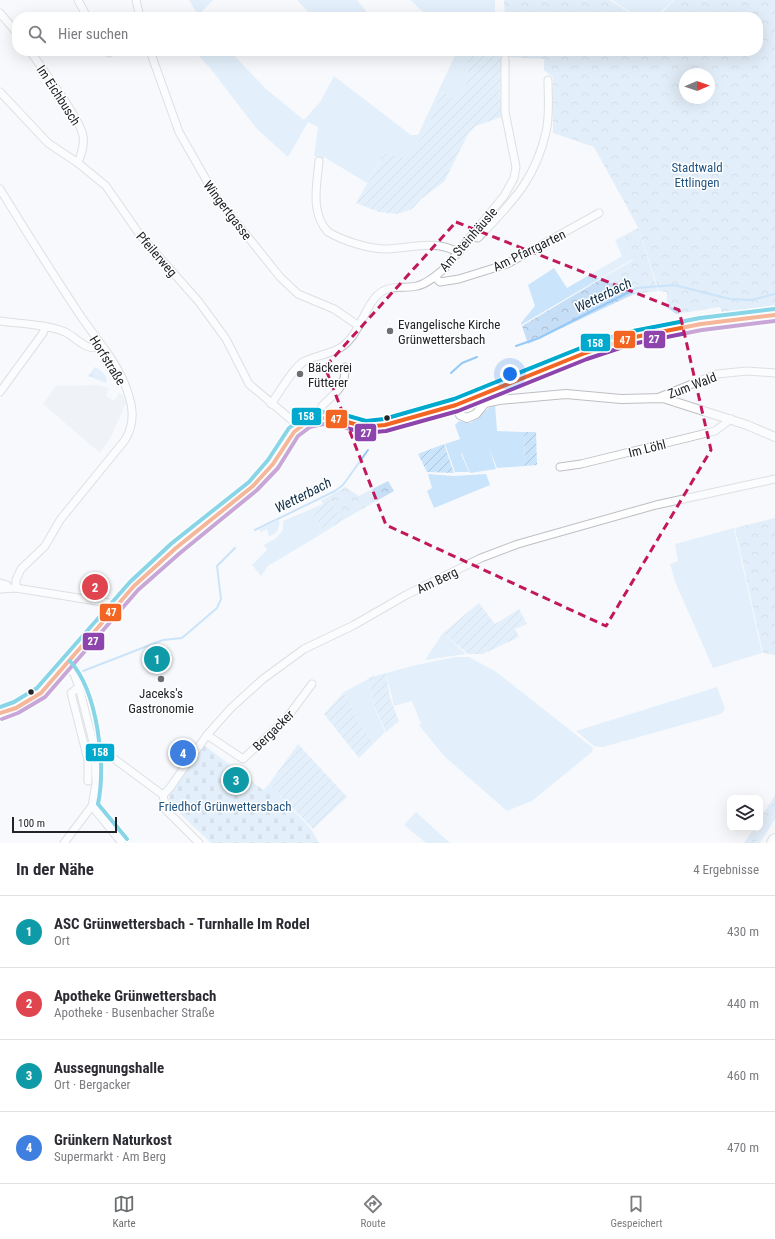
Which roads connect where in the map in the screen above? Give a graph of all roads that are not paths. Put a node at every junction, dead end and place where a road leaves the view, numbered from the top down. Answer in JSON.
{"nodes":[{"id":1,"x":78,"y":0,"type":"edge"},
{"id":2,"x":136,"y":0,"type":"edge"},
{"id":3,"x":85,"y":12,"type":"edge"},
{"id":4,"x":139,"y":12,"type":"edge"},
{"id":5,"x":0,"y":13,"type":"edge"},
{"id":6,"x":12,"y":27,"type":"edge"},
{"id":7,"x":33,"y":56,"type":"edge"},
{"id":8,"x":152,"y":56,"type":"edge"},
{"id":9,"x":505,"y":59,"type":"dead end"},
{"id":10,"x":548,"y":80,"type":"dead end"},
{"id":11,"x":0,"y":92,"type":"edge"},
{"id":12,"x":319,"y":161,"type":"dead end"},
{"id":13,"x":78,"y":163,"type":"junction"},
{"id":14,"x":0,"y":189,"type":"edge"},
{"id":15,"x":599,"y":213,"type":"dead end"},
{"id":16,"x":472,"y":236,"type":"junction"},
{"id":17,"x":459,"y":253,"type":"junction"},
{"id":18,"x":435,"y":277,"type":"junction"},
{"id":19,"x":775,"y":314,"type":"edge"},
{"id":20,"x":0,"y":321,"type":"edge"},
{"id":21,"x":359,"y":326,"type":"junction"},
{"id":22,"x":45,"y":328,"type":"junction"},
{"id":23,"x":101,"y":346,"type":"junction"},
{"id":24,"x":345,"y":367,"type":"dead end"},
{"id":25,"x":775,"y":373,"type":"edge"},
{"id":26,"x":0,"y":392,"type":"edge"},
{"id":27,"x":657,"y":398,"type":"junction"},
{"id":28,"x":271,"y":404,"type":"junction"},
{"id":29,"x":456,"y":405,"type":"junction"},
{"id":30,"x":322,"y":418,"type":"junction"},
{"id":31,"x":730,"y":420,"type":"junction"},
{"id":32,"x":300,"y":427,"type":"junction"},
{"id":33,"x":775,"y":437,"type":"edge"},
{"id":34,"x":560,"y":467,"type":"dead end"},
{"id":35,"x":775,"y":479,"type":"edge"},
{"id":36,"x":0,"y":583,"type":"edge"},
{"id":37,"x":16,"y":588,"type":"junction"},
{"id":38,"x":4,"y":589,"type":"edge"},
{"id":39,"x":114,"y":608,"type":"junction"},
{"id":40,"x":66,"y":665,"type":"junction"},
{"id":41,"x":312,"y":684,"type":"dead end"},
{"id":42,"x":79,"y":687,"type":"junction"},
{"id":43,"x":0,"y":713,"type":"edge"},
{"id":44,"x":207,"y":735,"type":"junction"},
{"id":45,"x":95,"y":750,"type":"junction"},
{"id":46,"x":88,"y":781,"type":"dead end"},
{"id":47,"x":163,"y":795,"type":"junction"},
{"id":48,"x":92,"y":806,"type":"junction"},
{"id":49,"x":775,"y":840,"type":"edge"},
{"id":50,"x":64,"y":843,"type":"edge"},
{"id":51,"x":122,"y":843,"type":"edge"},
{"id":52,"x":199,"y":843,"type":"edge"},
{"id":53,"x":773,"y":843,"type":"edge"}],
"edges":[{"from":1,"to":3,"type":"street"},
{"from":2,"to":4,"type":"street"},
{"from":5,"to":6,"type":"street"},
{"from":7,"to":13,"type":"street","name":"Im Eichbusch"},
{"from":8,"to":21,"type":"street","name":"Wingertgasse"},
{"from":9,"to":16,"type":"street","name":"Am Steinhäusle"},
{"from":10,"to":16,"type":"street"},
{"from":11,"to":13,"type":"street","name":"Pfeilerweg"},
{"from":12,"to":17,"type":"street"},
{"from":13,"to":28,"type":"street","name":"Pfeilerweg"},
{"from":14,"to":23,"type":"street","name":"Horfstraße"},
{"from":15,"to":18,"type":"street","name":"Am Pfarrgarten"},
{"from":16,"to":17,"type":"street","name":"Am Steinhäusle"},
{"from":17,"to":18,"type":"street","name":"Am Steinhäusle"},
{"from":18,"to":21,"type":"street","name":"Am Steinhäusle"},
{"from":19,"to":29,"type":"main road"},
{"from":20,"to":22,"type":"street"},
{"from":21,"to":28,"type":"street","name":"Am Steinhäusle"},
{"from":22,"to":23,"type":"street"},
{"from":22,"to":26,"type":"street"},
{"from":23,"to":37,"type":"street","name":"Horfstraße"},
{"from":24,"to":30,"type":"street"},
{"from":25,"to":27,"type":"street","name":"Zum Wald"},
{"from":27,"to":29,"type":"street"},
{"from":27,"to":31,"type":"street"},
{"from":28,"to":32,"type":"street","name":"Pfeilerweg"},
{"from":29,"to":30,"type":"main road"},
{"from":30,"to":32,"type":"main road"},
{"from":31,"to":33,"type":"street"},
{"from":31,"to":34,"type":"street","name":"Im Löhl"},
{"from":32,"to":39,"type":"main road"},
{"from":35,"to":44,"type":"street","name":"Am Berg"},
{"from":36,"to":38,"type":"street"},
{"from":37,"to":38,"type":"street"},
{"from":37,"to":39,"type":"street"},
{"from":39,"to":40,"type":"main road"},
{"from":40,"to":42,"type":"street"},
{"from":40,"to":43,"type":"main road"},
{"from":41,"to":44,"type":"street","name":"Bergacker"},
{"from":42,"to":45,"type":"street"},
{"from":42,"to":46,"type":"street"},
{"from":44,"to":47,"type":"street","name":"Am Berg"},
{"from":45,"to":47,"type":"street"},
{"from":45,"to":48,"type":"street"},
{"from":47,"to":52,"type":"street"},
{"from":48,"to":50,"type":"street"},
{"from":48,"to":51,"type":"street"},
{"from":49,"to":53,"type":"highway"}]}
